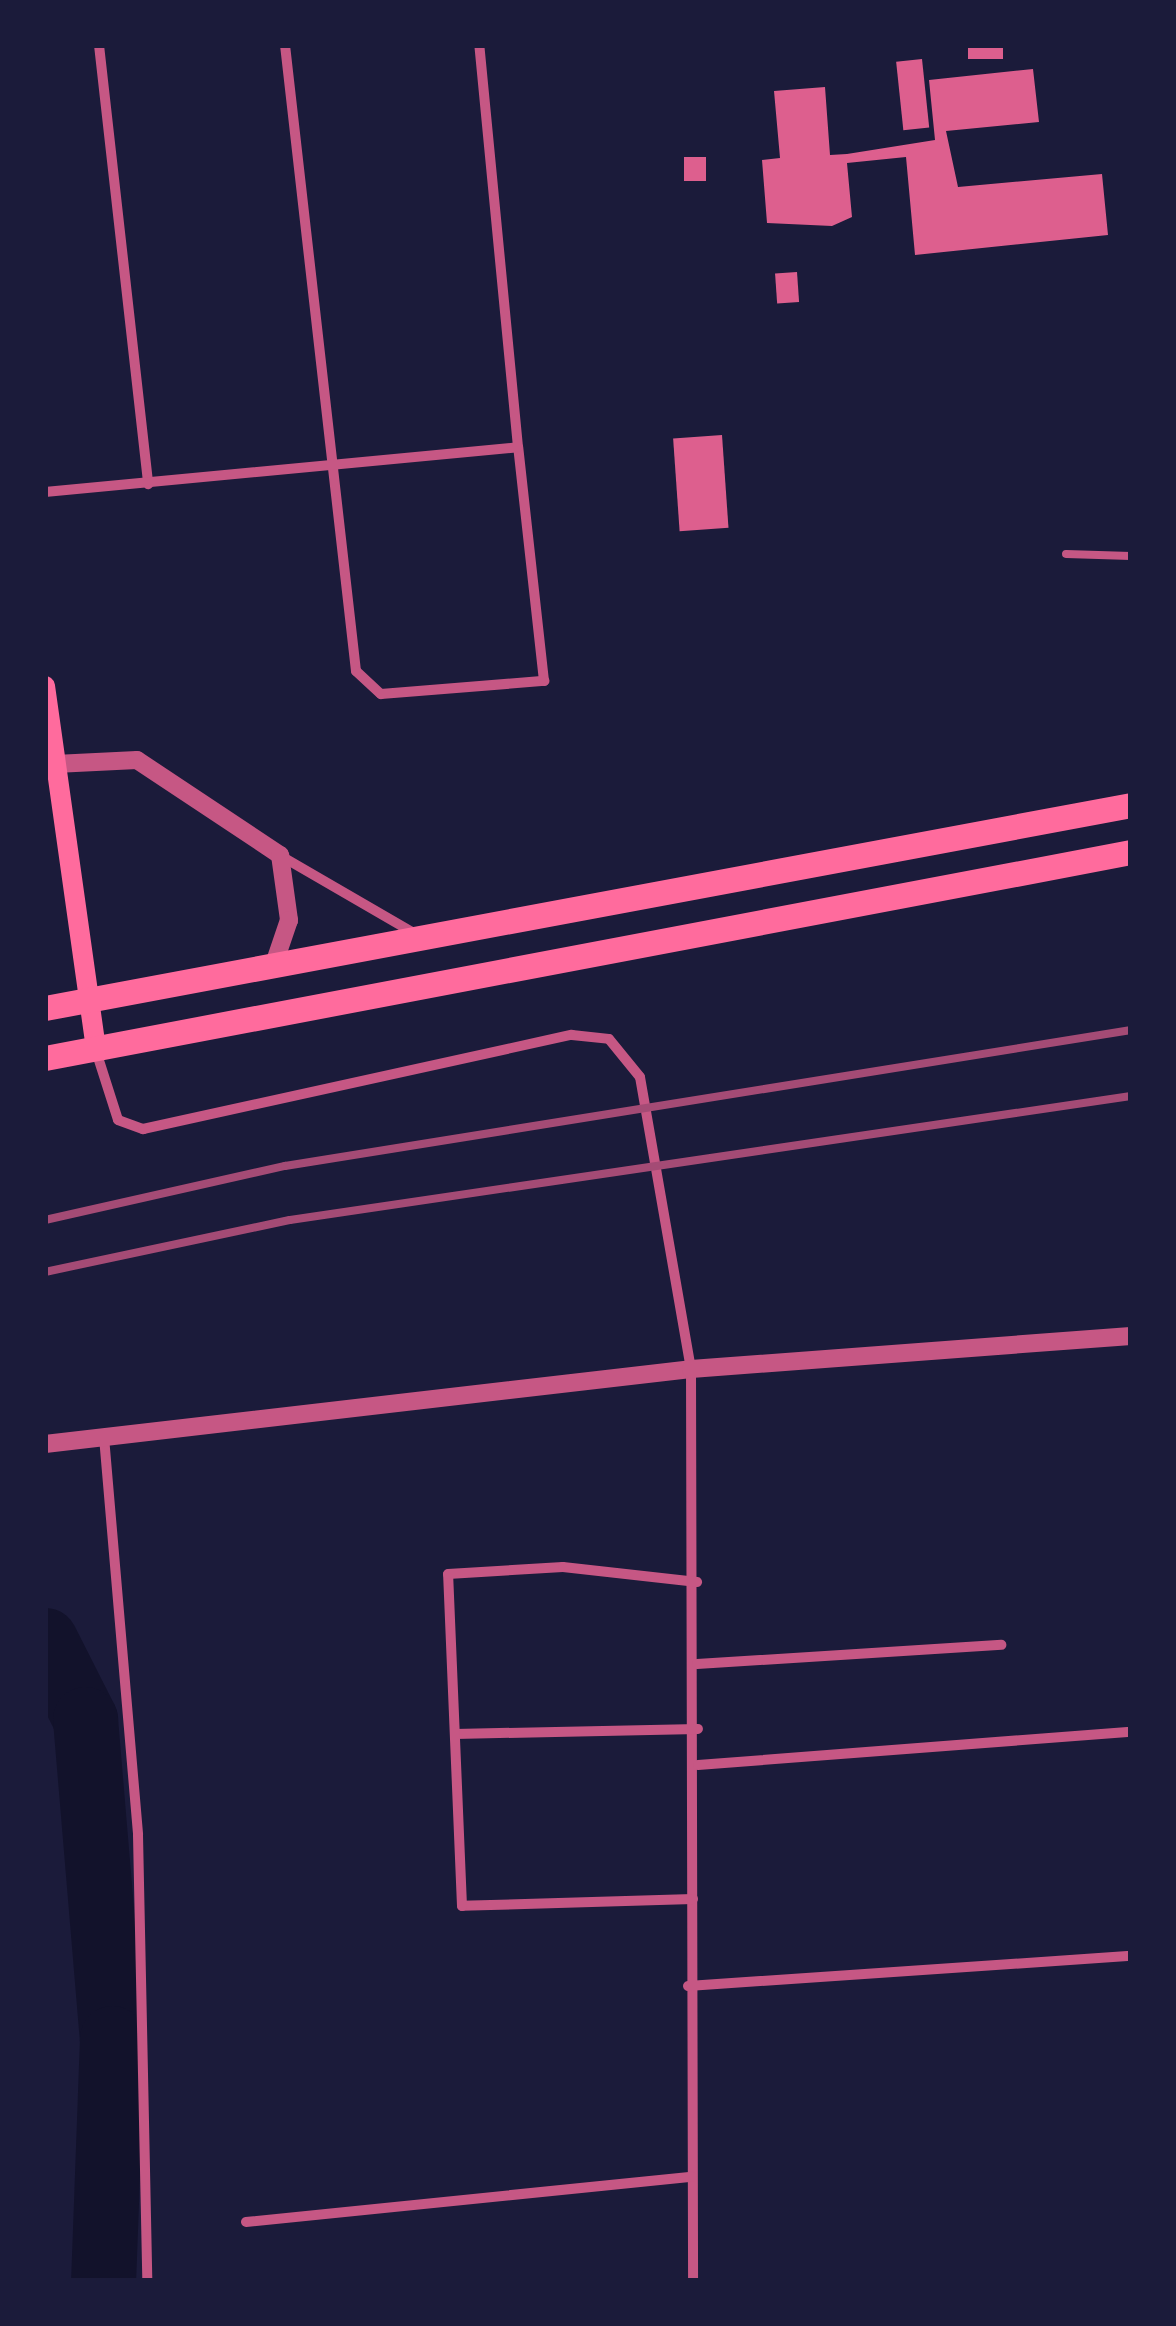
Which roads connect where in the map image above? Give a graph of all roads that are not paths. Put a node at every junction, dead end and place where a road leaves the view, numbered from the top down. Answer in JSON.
{"nodes":[{"id":1,"x":99,"y":45,"type":"edge"},
{"id":2,"x":285,"y":45,"type":"edge"},
{"id":3,"x":479,"y":45,"type":"edge"},
{"id":4,"x":518,"y":447,"type":"junction"},
{"id":5,"x":335,"y":465,"type":"junction"},
{"id":6,"x":148,"y":484,"type":"junction"},
{"id":7,"x":45,"y":492,"type":"edge"},
{"id":8,"x":1066,"y":554,"type":"dead end"},
{"id":9,"x":1131,"y":556,"type":"edge"},
{"id":10,"x":45,"y":686,"type":"edge"},
{"id":11,"x":50,"y":765,"type":"edge"},
{"id":12,"x":1131,"y":804,"type":"edge"},
{"id":13,"x":1131,"y":852,"type":"edge"},
{"id":14,"x":280,"y":855,"type":"junction"},
{"id":15,"x":414,"y":933,"type":"junction"},
{"id":16,"x":274,"y":964,"type":"junction"},
{"id":17,"x":87,"y":1000,"type":"junction"},
{"id":18,"x":45,"y":1008,"type":"edge"},
{"id":19,"x":96,"y":1048,"type":"junction"},
{"id":20,"x":45,"y":1058,"type":"edge"},
{"id":21,"x":1131,"y":1336,"type":"edge"},
{"id":22,"x":691,"y":1368,"type":"junction"},
{"id":23,"x":96,"y":1438,"type":"junction"},
{"id":24,"x":45,"y":1444,"type":"edge"},
{"id":25,"x":697,"y":1582,"type":"junction"},
{"id":26,"x":1001,"y":1645,"type":"dead end"},
{"id":27,"x":697,"y":1664,"type":"junction"},
{"id":28,"x":698,"y":1729,"type":"junction"},
{"id":29,"x":1131,"y":1732,"type":"edge"},
{"id":30,"x":455,"y":1734,"type":"junction"},
{"id":31,"x":698,"y":1765,"type":"junction"},
{"id":32,"x":693,"y":1900,"type":"junction"},
{"id":33,"x":1131,"y":1956,"type":"edge"},
{"id":34,"x":688,"y":1986,"type":"junction"},
{"id":35,"x":692,"y":2177,"type":"junction"},
{"id":36,"x":246,"y":2222,"type":"dead end"},
{"id":37,"x":147,"y":2281,"type":"edge"},
{"id":38,"x":694,"y":2281,"type":"edge"}],
"edges":[{"from":1,"to":6,"type":"street"},
{"from":2,"to":5,"type":"street"},
{"from":3,"to":4,"type":"street"},
{"from":4,"to":5,"type":"street"},
{"from":4,"to":5,"type":"street"},
{"from":5,"to":6,"type":"street"},
{"from":6,"to":7,"type":"street"},
{"from":8,"to":9,"type":"lane"},
{"from":10,"to":11,"type":"main road"},
{"from":11,"to":14,"type":"street"},
{"from":11,"to":17,"type":"main road"},
{"from":12,"to":15,"type":"highway"},
{"from":13,"to":19,"type":"highway"},
{"from":14,"to":15,"type":"street"},
{"from":14,"to":16,"type":"street"},
{"from":15,"to":16,"type":"highway"},
{"from":16,"to":17,"type":"highway"},
{"from":17,"to":18,"type":"highway"},
{"from":17,"to":19,"type":"main road"},
{"from":19,"to":20,"type":"highway"},
{"from":19,"to":22,"type":"street"},
{"from":21,"to":22,"type":"street"},
{"from":22,"to":23,"type":"street"},
{"from":22,"to":25,"type":"street"},
{"from":23,"to":24,"type":"street"},
{"from":23,"to":37,"type":"street"},
{"from":25,"to":27,"type":"street"},
{"from":25,"to":30,"type":"street"},
{"from":26,"to":27,"type":"street"},
{"from":27,"to":28,"type":"street"},
{"from":28,"to":30,"type":"street"},
{"from":28,"to":31,"type":"street"},
{"from":29,"to":31,"type":"street"},
{"from":30,"to":32,"type":"street"},
{"from":31,"to":32,"type":"street"},
{"from":32,"to":34,"type":"street"},
{"from":33,"to":34,"type":"street"},
{"from":34,"to":35,"type":"street"},
{"from":35,"to":36,"type":"street"},
{"from":35,"to":38,"type":"street"}]}
